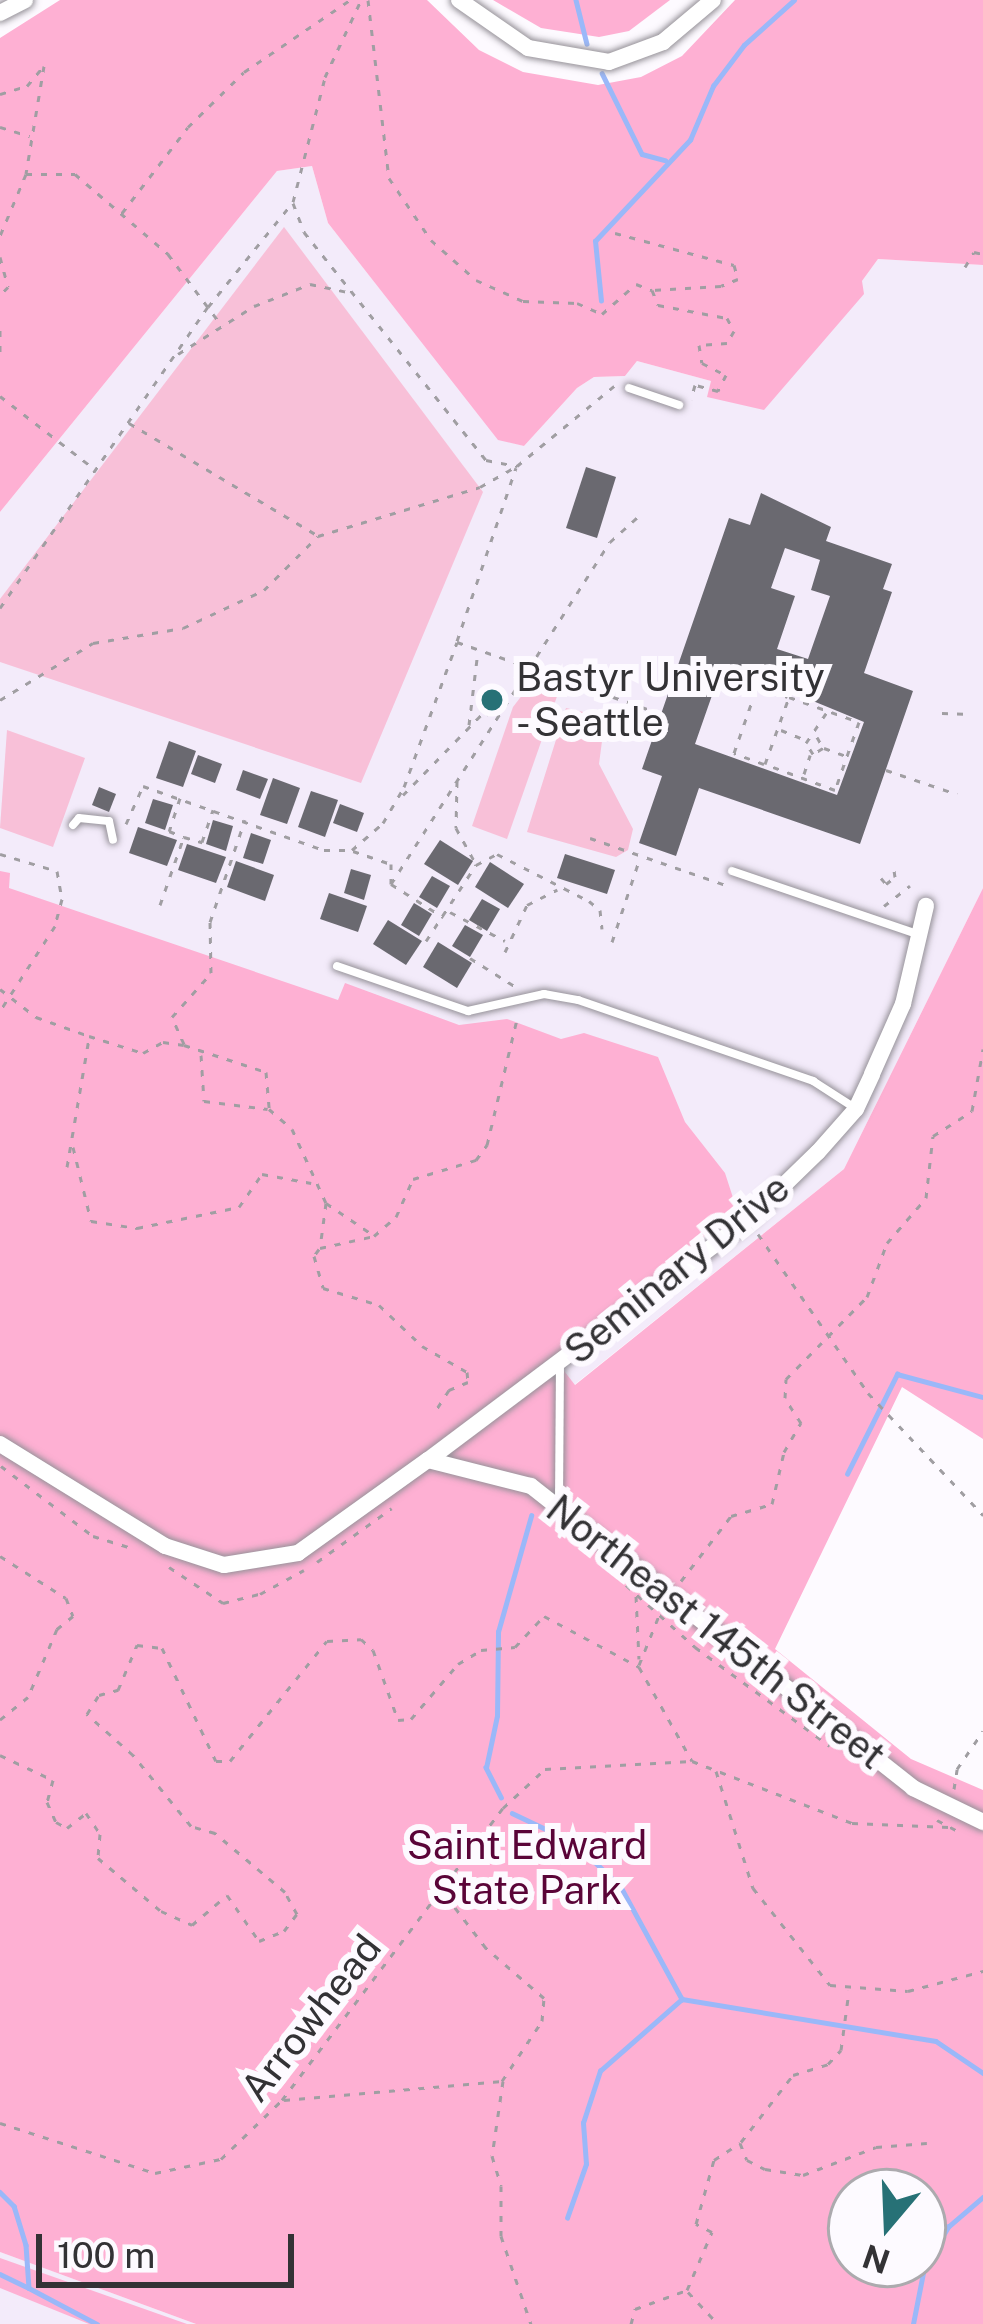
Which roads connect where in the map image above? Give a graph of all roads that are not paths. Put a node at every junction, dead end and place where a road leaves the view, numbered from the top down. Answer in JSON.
{"nodes":[{"id":1,"x":25,"y":0,"type":"edge"},
{"id":2,"x":459,"y":0,"type":"edge"},
{"id":3,"x":713,"y":0,"type":"edge"},
{"id":4,"x":0,"y":13,"type":"edge"},
{"id":5,"x":629,"y":388,"type":"road end"},
{"id":6,"x":684,"y":406,"type":"road end"},
{"id":7,"x":73,"y":825,"type":"dead end"},
{"id":8,"x":113,"y":836,"type":"road end"},
{"id":9,"x":732,"y":871,"type":"dead end"},
{"id":10,"x":926,"y":906,"type":"dead end"},
{"id":11,"x":918,"y":935,"type":"junction"},
{"id":12,"x":337,"y":966,"type":"dead end"},
{"id":13,"x":856,"y":1109,"type":"junction"},
{"id":14,"x":560,"y":1364,"type":"junction"},
{"id":15,"x":0,"y":1444,"type":"edge"},
{"id":16,"x":428,"y":1460,"type":"junction"},
{"id":17,"x":560,"y":1506,"type":"junction"},
{"id":18,"x":983,"y":1822,"type":"edge"}],
"edges":[{"from":1,"to":4,"type":"street"},
{"from":2,"to":3,"type":"street"},
{"from":5,"to":6,"type":"lane"},
{"from":7,"to":8,"type":"lane"},
{"from":9,"to":11,"type":"lane"},
{"from":10,"to":11,"type":"street","name":"Seminary Drive"},
{"from":11,"to":13,"type":"street","name":"Seminary Drive"},
{"from":12,"to":13,"type":"lane"},
{"from":13,"to":14,"type":"street","name":"Seminary Drive"},
{"from":14,"to":16,"type":"street","name":"Seminary Drive"},
{"from":14,"to":17,"type":"lane"},
{"from":15,"to":16,"type":"street"},
{"from":16,"to":17,"type":"street","name":"Northeast 145th Street"},
{"from":17,"to":18,"type":"street","name":"Northeast 145th Street"}]}
